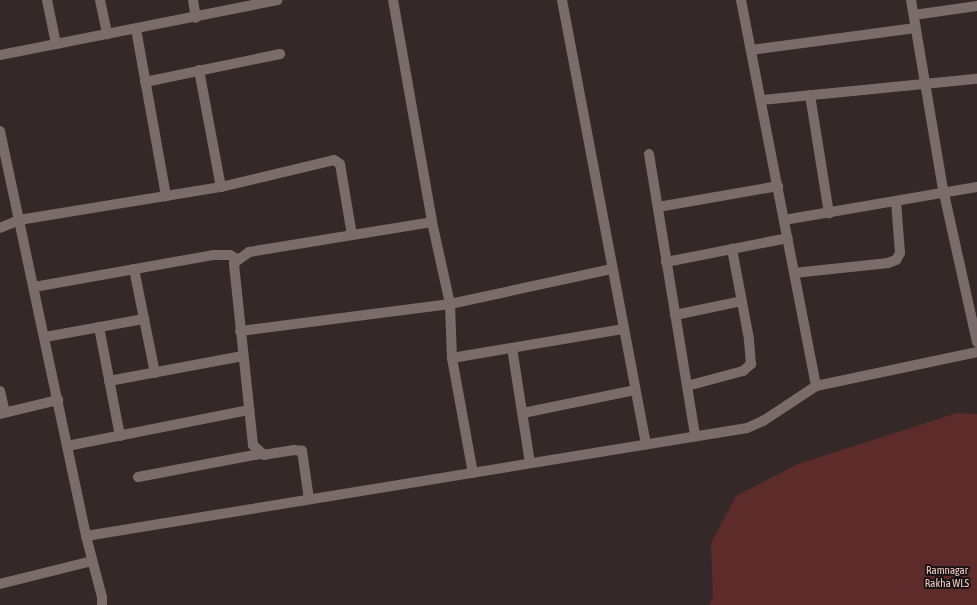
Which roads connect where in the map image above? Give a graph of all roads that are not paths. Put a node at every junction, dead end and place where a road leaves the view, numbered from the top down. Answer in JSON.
{"nodes":[{"id":1,"x":47,"y":0,"type":"edge"},
{"id":2,"x":100,"y":0,"type":"edge"},
{"id":3,"x":192,"y":0,"type":"edge"},
{"id":4,"x":278,"y":0,"type":"edge"},
{"id":5,"x":393,"y":0,"type":"edge"},
{"id":6,"x":562,"y":0,"type":"edge"},
{"id":7,"x":741,"y":0,"type":"edge"},
{"id":8,"x":912,"y":0,"type":"edge"},
{"id":9,"x":264,"y":2,"type":"edge"},
{"id":10,"x":977,"y":6,"type":"edge"},
{"id":11,"x":914,"y":15,"type":"junction"},
{"id":12,"x":196,"y":18,"type":"junction"},
{"id":13,"x":916,"y":28,"type":"junction"},
{"id":14,"x":136,"y":29,"type":"junction"},
{"id":15,"x":107,"y":34,"type":"junction"},
{"id":16,"x":56,"y":44,"type":"junction"},
{"id":17,"x":751,"y":50,"type":"junction"},
{"id":18,"x":0,"y":54,"type":"edge"},
{"id":19,"x":280,"y":54,"type":"dead end"},
{"id":20,"x":199,"y":70,"type":"junction"},
{"id":21,"x":977,"y":79,"type":"edge"},
{"id":22,"x":146,"y":82,"type":"junction"},
{"id":23,"x":927,"y":84,"type":"junction"},
{"id":24,"x":810,"y":96,"type":"junction"},
{"id":25,"x":761,"y":100,"type":"junction"},
{"id":26,"x":0,"y":131,"type":"edge"},
{"id":27,"x":649,"y":154,"type":"dead end"},
{"id":28,"x":4,"y":168,"type":"edge"},
{"id":29,"x":778,"y":186,"type":"junction"},
{"id":30,"x":221,"y":187,"type":"junction"},
{"id":31,"x":977,"y":187,"type":"edge"},
{"id":32,"x":944,"y":194,"type":"junction"},
{"id":33,"x":166,"y":196,"type":"junction"},
{"id":34,"x":896,"y":201,"type":"junction"},
{"id":35,"x":658,"y":208,"type":"junction"},
{"id":36,"x":828,"y":213,"type":"junction"},
{"id":37,"x":19,"y":220,"type":"junction"},
{"id":38,"x":784,"y":220,"type":"junction"},
{"id":39,"x":432,"y":222,"type":"junction"},
{"id":40,"x":0,"y":228,"type":"edge"},
{"id":41,"x":352,"y":235,"type":"junction"},
{"id":42,"x":788,"y":238,"type":"junction"},
{"id":43,"x":732,"y":249,"type":"junction"},
{"id":44,"x":237,"y":259,"type":"junction"},
{"id":45,"x":666,"y":262,"type":"junction"},
{"id":46,"x":612,"y":269,"type":"junction"},
{"id":47,"x":134,"y":270,"type":"junction"},
{"id":48,"x":794,"y":273,"type":"junction"},
{"id":49,"x":34,"y":288,"type":"junction"},
{"id":50,"x":742,"y":301,"type":"junction"},
{"id":51,"x":450,"y":304,"type":"junction"},
{"id":52,"x":675,"y":315,"type":"junction"},
{"id":53,"x":144,"y":319,"type":"junction"},
{"id":54,"x":99,"y":327,"type":"junction"},
{"id":55,"x":624,"y":329,"type":"junction"},
{"id":56,"x":240,"y":331,"type":"junction"},
{"id":57,"x":45,"y":337,"type":"junction"},
{"id":58,"x":977,"y":342,"type":"edge"},
{"id":59,"x":512,"y":348,"type":"junction"},
{"id":60,"x":977,"y":352,"type":"edge"},
{"id":61,"x":243,"y":356,"type":"junction"},
{"id":62,"x":452,"y":358,"type":"junction"},
{"id":63,"x":155,"y":372,"type":"junction"},
{"id":64,"x":109,"y":381,"type":"junction"},
{"id":65,"x":687,"y":386,"type":"junction"},
{"id":66,"x":816,"y":386,"type":"junction"},
{"id":67,"x":635,"y":390,"type":"junction"},
{"id":68,"x":0,"y":391,"type":"edge"},
{"id":69,"x":58,"y":400,"type":"junction"},
{"id":70,"x":249,"y":410,"type":"junction"},
{"id":71,"x":2,"y":413,"type":"edge"},
{"id":72,"x":523,"y":413,"type":"junction"},
{"id":73,"x":120,"y":436,"type":"junction"},
{"id":74,"x":695,"y":436,"type":"junction"},
{"id":75,"x":646,"y":444,"type":"junction"},
{"id":76,"x":67,"y":446,"type":"junction"},
{"id":77,"x":260,"y":454,"type":"junction"},
{"id":78,"x":530,"y":463,"type":"junction"},
{"id":79,"x":473,"y":473,"type":"junction"},
{"id":80,"x":138,"y":477,"type":"dead end"},
{"id":81,"x":309,"y":499,"type":"junction"},
{"id":82,"x":86,"y":536,"type":"junction"},
{"id":83,"x":92,"y":560,"type":"junction"},
{"id":84,"x":0,"y":584,"type":"edge"},
{"id":85,"x":102,"y":605,"type":"edge"}],
"edges":[{"from":1,"to":16,"type":"street"},
{"from":2,"to":15,"type":"street"},
{"from":3,"to":12,"type":"street"},
{"from":4,"to":9,"type":"street"},
{"from":5,"to":39,"type":"street"},
{"from":6,"to":46,"type":"street"},
{"from":7,"to":17,"type":"street"},
{"from":8,"to":11,"type":"street"},
{"from":9,"to":12,"type":"street"},
{"from":10,"to":11,"type":"street"},
{"from":11,"to":13,"type":"street"},
{"from":12,"to":14,"type":"street"},
{"from":13,"to":17,"type":"street"},
{"from":13,"to":23,"type":"street"},
{"from":14,"to":15,"type":"street"},
{"from":14,"to":22,"type":"street"},
{"from":15,"to":16,"type":"street"},
{"from":16,"to":18,"type":"street"},
{"from":17,"to":25,"type":"street"},
{"from":19,"to":20,"type":"street"},
{"from":20,"to":22,"type":"street"},
{"from":20,"to":30,"type":"street"},
{"from":21,"to":23,"type":"street"},
{"from":22,"to":33,"type":"street"},
{"from":23,"to":24,"type":"street"},
{"from":23,"to":32,"type":"street"},
{"from":24,"to":25,"type":"street"},
{"from":24,"to":36,"type":"street"},
{"from":25,"to":29,"type":"street"},
{"from":26,"to":28,"type":"street"},
{"from":27,"to":35,"type":"street"},
{"from":28,"to":37,"type":"street"},
{"from":29,"to":35,"type":"street"},
{"from":29,"to":38,"type":"street"},
{"from":30,"to":33,"type":"street"},
{"from":30,"to":41,"type":"street"},
{"from":31,"to":32,"type":"street"},
{"from":32,"to":34,"type":"street"},
{"from":32,"to":58,"type":"street"},
{"from":33,"to":37,"type":"street"},
{"from":34,"to":36,"type":"street"},
{"from":34,"to":48,"type":"street"},
{"from":35,"to":45,"type":"street"},
{"from":36,"to":38,"type":"street"},
{"from":37,"to":40,"type":"street"},
{"from":37,"to":49,"type":"street"},
{"from":38,"to":42,"type":"street"},
{"from":39,"to":41,"type":"street"},
{"from":39,"to":51,"type":"street"},
{"from":41,"to":44,"type":"street"},
{"from":42,"to":43,"type":"street"},
{"from":42,"to":48,"type":"street"},
{"from":43,"to":45,"type":"street"},
{"from":43,"to":50,"type":"street"},
{"from":44,"to":47,"type":"street"},
{"from":44,"to":56,"type":"street"},
{"from":45,"to":52,"type":"street"},
{"from":46,"to":51,"type":"street"},
{"from":46,"to":55,"type":"street"},
{"from":47,"to":49,"type":"street"},
{"from":47,"to":53,"type":"street"},
{"from":48,"to":66,"type":"street"},
{"from":49,"to":57,"type":"street"},
{"from":50,"to":52,"type":"street"},
{"from":50,"to":65,"type":"street"},
{"from":51,"to":56,"type":"street"},
{"from":51,"to":62,"type":"street"},
{"from":52,"to":65,"type":"street"},
{"from":53,"to":54,"type":"street"},
{"from":53,"to":63,"type":"street"},
{"from":54,"to":57,"type":"street"},
{"from":54,"to":64,"type":"street"},
{"from":55,"to":59,"type":"street"},
{"from":55,"to":67,"type":"street"},
{"from":56,"to":61,"type":"street"},
{"from":57,"to":69,"type":"street"},
{"from":59,"to":62,"type":"street"},
{"from":59,"to":72,"type":"street"},
{"from":60,"to":66,"type":"street"},
{"from":61,"to":63,"type":"street"},
{"from":61,"to":70,"type":"street"},
{"from":62,"to":79,"type":"street"},
{"from":63,"to":64,"type":"street"},
{"from":64,"to":73,"type":"street"},
{"from":65,"to":74,"type":"street"},
{"from":66,"to":74,"type":"street"},
{"from":67,"to":72,"type":"street"},
{"from":67,"to":75,"type":"street"},
{"from":68,"to":71,"type":"street"},
{"from":69,"to":71,"type":"street"},
{"from":69,"to":76,"type":"street"},
{"from":70,"to":73,"type":"street"},
{"from":70,"to":77,"type":"street"},
{"from":72,"to":78,"type":"street"},
{"from":73,"to":76,"type":"street"},
{"from":74,"to":75,"type":"street"},
{"from":75,"to":78,"type":"street"},
{"from":76,"to":82,"type":"street"},
{"from":77,"to":80,"type":"street"},
{"from":77,"to":81,"type":"street"},
{"from":78,"to":79,"type":"street"},
{"from":79,"to":81,"type":"street"},
{"from":81,"to":82,"type":"street"},
{"from":82,"to":83,"type":"street"},
{"from":83,"to":84,"type":"street"},
{"from":83,"to":85,"type":"street"}]}
